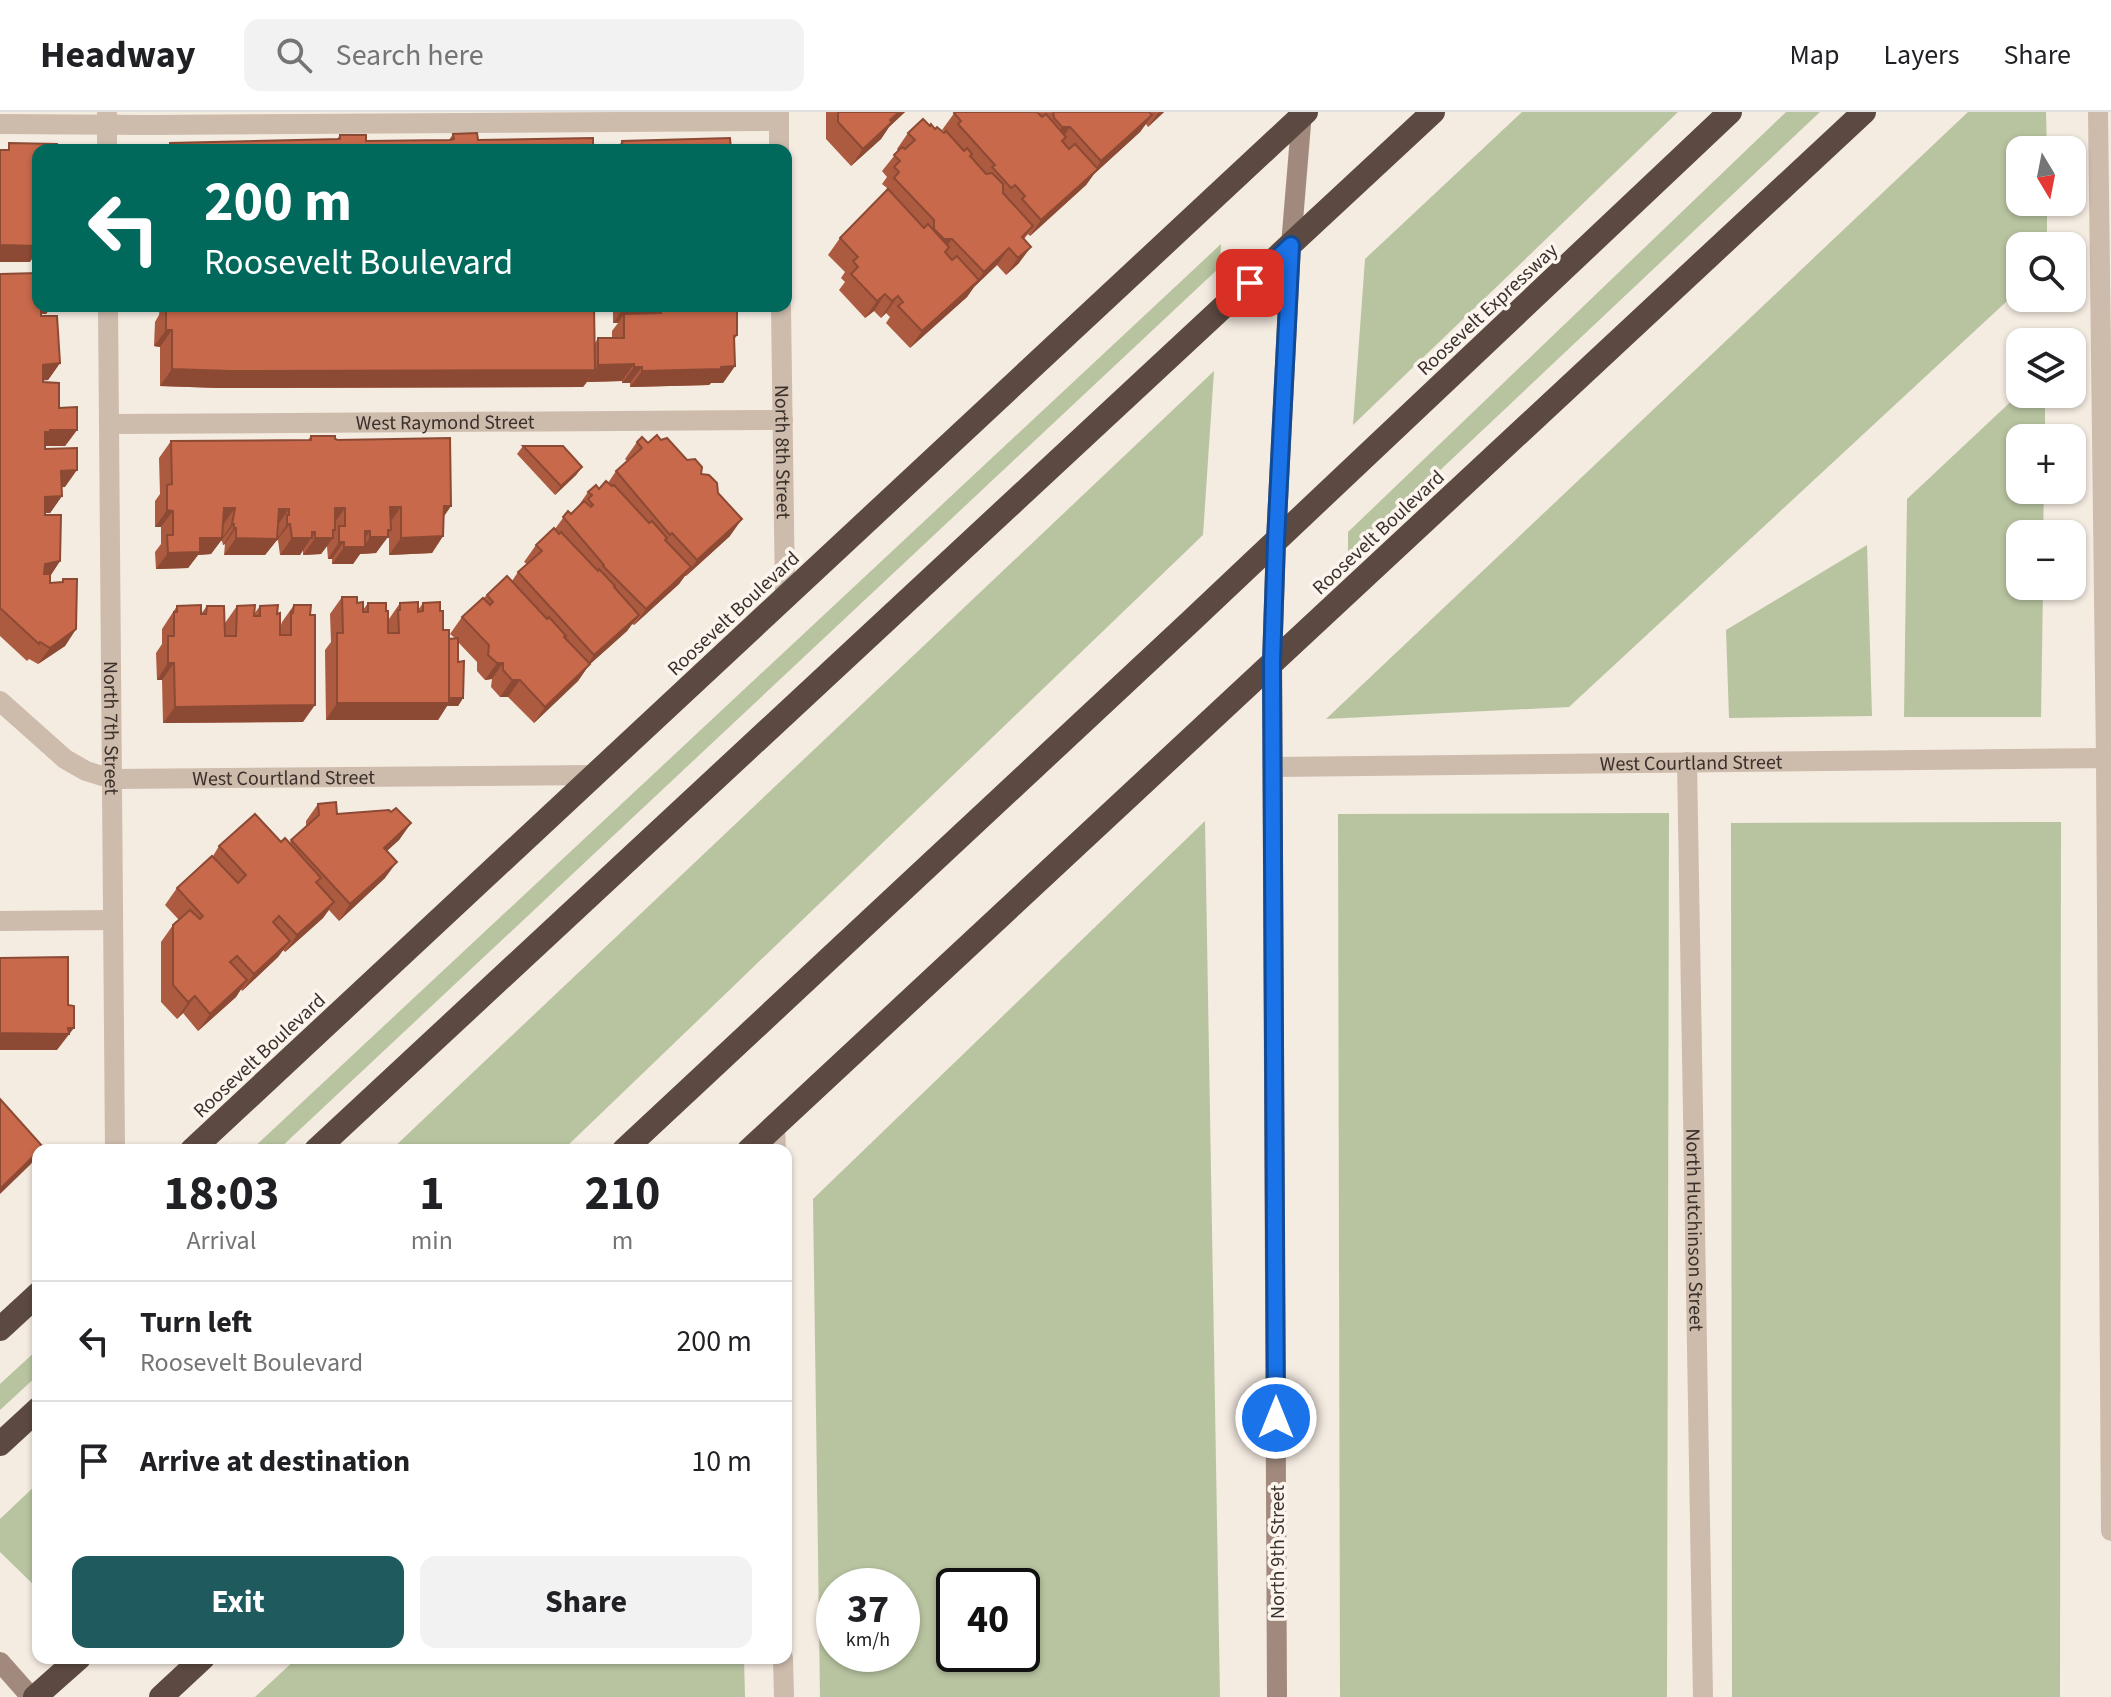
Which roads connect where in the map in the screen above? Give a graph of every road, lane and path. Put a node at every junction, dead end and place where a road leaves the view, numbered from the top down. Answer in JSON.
{"nodes":[{"id":1,"x":1433,"y":112,"type":"edge"},
{"id":2,"x":1730,"y":112,"type":"edge"},
{"id":3,"x":1864,"y":112,"type":"edge"},
{"id":4,"x":2098,"y":112,"type":"edge"},
{"id":5,"x":1303,"y":113,"type":"edge"},
{"id":6,"x":779,"y":116,"type":"edge"},
{"id":7,"x":107,"y":119,"type":"edge"},
{"id":8,"x":0,"y":124,"type":"edge"},
{"id":9,"x":107,"y":144,"type":"edge"},
{"id":10,"x":779,"y":144,"type":"edge"},
{"id":11,"x":1291,"y":245,"type":"junction"},
{"id":12,"x":108,"y":312,"type":"edge"},
{"id":13,"x":781,"y":312,"type":"edge"},
{"id":14,"x":783,"y":420,"type":"junction"},
{"id":15,"x":109,"y":424,"type":"junction"},
{"id":16,"x":1276,"y":541,"type":"junction"},
{"id":17,"x":785,"y":597,"type":"junction"},
{"id":18,"x":1272,"y":663,"type":"junction"},
{"id":19,"x":0,"y":701,"type":"edge"},
{"id":20,"x":2109,"y":758,"type":"edge"},
{"id":21,"x":1687,"y":762,"type":"junction"},
{"id":22,"x":1273,"y":767,"type":"junction"},
{"id":23,"x":595,"y":775,"type":"junction"},
{"id":24,"x":112,"y":779,"type":"junction"},
{"id":25,"x":113,"y":920,"type":"junction"},
{"id":26,"x":0,"y":921,"type":"edge"},
{"id":27,"x":775,"y":1138,"type":"edge"},
{"id":28,"x":115,"y":1144,"type":"edge"},
{"id":29,"x":198,"y":1144,"type":"edge"},
{"id":30,"x":322,"y":1144,"type":"edge"},
{"id":31,"x":630,"y":1144,"type":"edge"},
{"id":32,"x":32,"y":1300,"type":"edge"},
{"id":33,"x":0,"y":1329,"type":"edge"},
{"id":34,"x":32,"y":1415,"type":"edge"},
{"id":35,"x":0,"y":1444,"type":"edge"},
{"id":36,"x":2111,"y":1531,"type":"edge"},
{"id":37,"x":0,"y":1662,"type":"edge"},
{"id":38,"x":72,"y":1664,"type":"edge"},
{"id":39,"x":197,"y":1664,"type":"edge"},
{"id":40,"x":783,"y":1664,"type":"edge"},
{"id":41,"x":33,"y":1697,"type":"edge"},
{"id":42,"x":161,"y":1697,"type":"edge"},
{"id":43,"x":784,"y":1697,"type":"edge"},
{"id":44,"x":1277,"y":1697,"type":"edge"},
{"id":45,"x":1703,"y":1697,"type":"edge"}],
"edges":[{"from":1,"to":11,"type":"highway"},
{"from":2,"to":16,"type":"highway","name":"Roosevelt Expressway"},
{"from":3,"to":18,"type":"highway","name":"Roosevelt Boulevard"},
{"from":4,"to":20,"type":"street"},
{"from":5,"to":11,"type":"street","name":"North 9th Street"},
{"from":5,"to":17,"type":"highway","name":"Roosevelt Boulevard"},
{"from":6,"to":7,"type":"street"},
{"from":6,"to":10,"type":"street"},
{"from":7,"to":8,"type":"street"},
{"from":7,"to":9,"type":"street"},
{"from":11,"to":16,"type":"street","name":"North 9th Street"},
{"from":11,"to":30,"type":"highway"},
{"from":12,"to":15,"type":"street","name":"North 7th Street"},
{"from":13,"to":14,"type":"street","name":"North 8th Street"},
{"from":14,"to":15,"type":"street","name":"West Raymond Street"},
{"from":14,"to":17,"type":"street","name":"North 8th Street"},
{"from":15,"to":24,"type":"street","name":"North 7th Street"},
{"from":16,"to":18,"type":"street","name":"North 9th Street"},
{"from":16,"to":31,"type":"highway"},
{"from":17,"to":23,"type":"highway","name":"Roosevelt Boulevard"},
{"from":18,"to":22,"type":"street","name":"North 9th Street"},
{"from":18,"to":27,"type":"highway","name":"Roosevelt Boulevard"},
{"from":19,"to":24,"type":"street","name":"West Courtland Street"},
{"from":20,"to":21,"type":"street","name":"West Courtland Street"},
{"from":20,"to":36,"type":"street"},
{"from":21,"to":22,"type":"street","name":"West Courtland Street"},
{"from":21,"to":45,"type":"street","name":"North Hutchinson Street"},
{"from":22,"to":44,"type":"street","name":"North 9th Street"},
{"from":23,"to":24,"type":"street","name":"West Courtland Street"},
{"from":23,"to":29,"type":"highway","name":"Roosevelt Boulevard"},
{"from":24,"to":25,"type":"street","name":"North 7th Street"},
{"from":25,"to":26,"type":"street"},
{"from":25,"to":28,"type":"street","name":"North 7th Street"},
{"from":32,"to":33,"type":"highway"},
{"from":34,"to":35,"type":"highway"},
{"from":37,"to":41,"type":"street"},
{"from":38,"to":41,"type":"highway"},
{"from":39,"to":42,"type":"highway"},
{"from":40,"to":43,"type":"street"}]}
